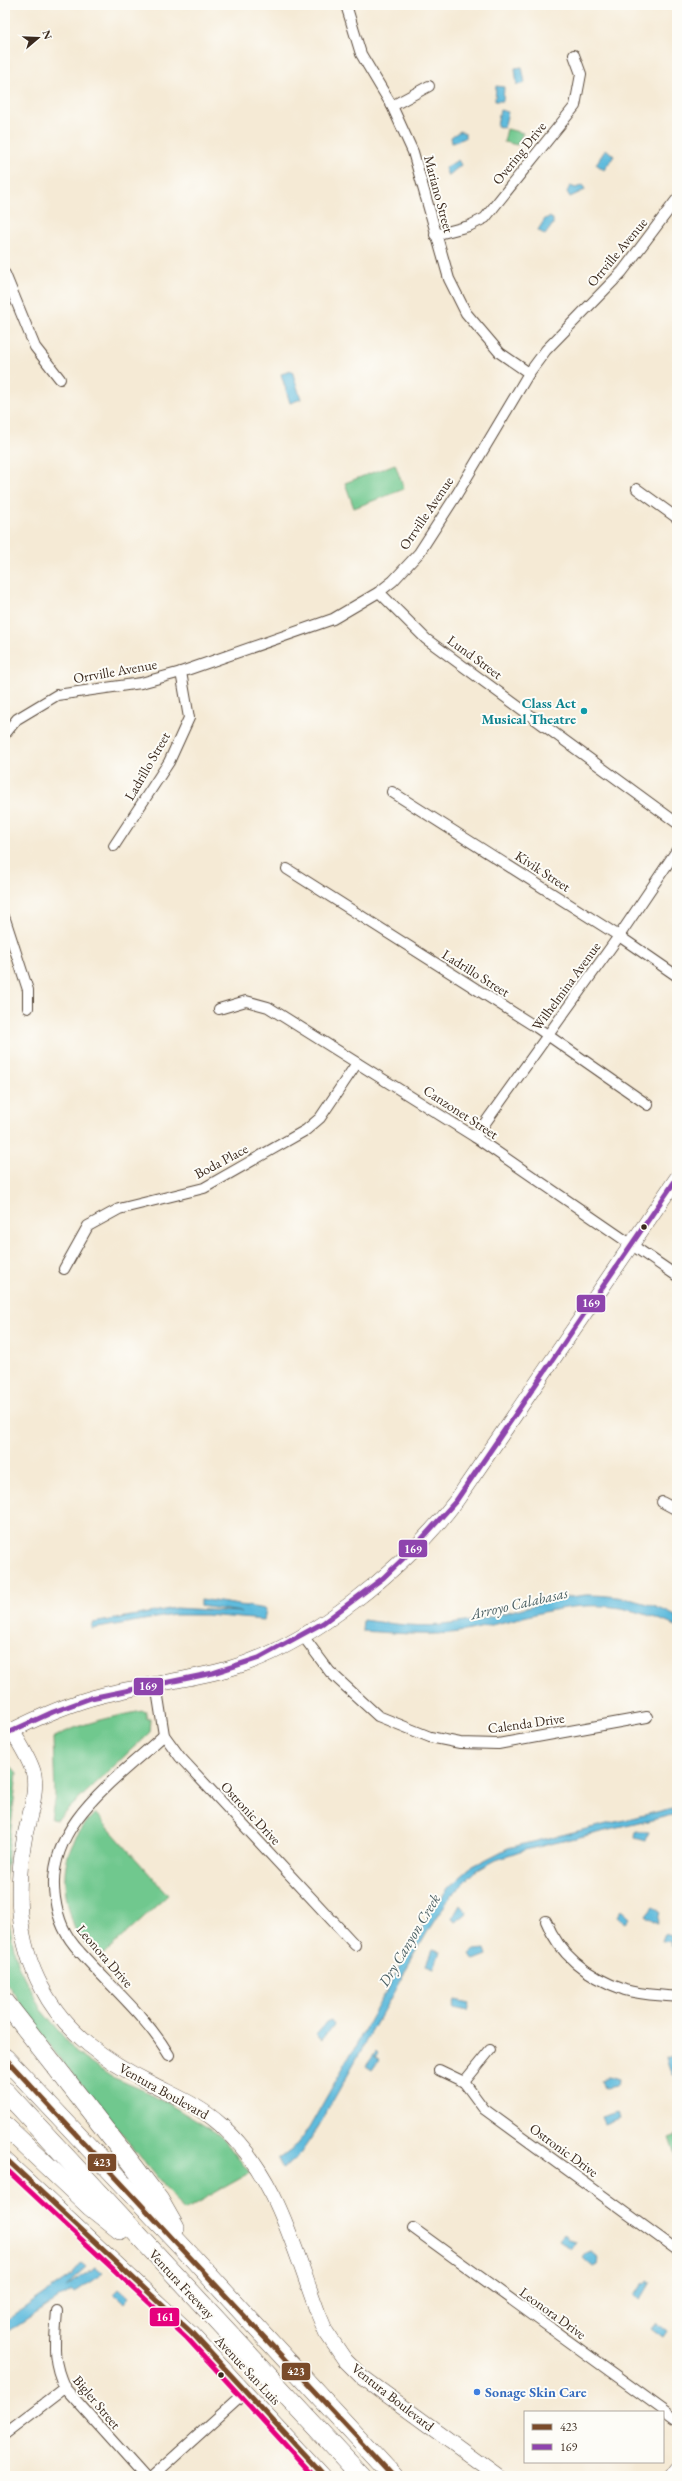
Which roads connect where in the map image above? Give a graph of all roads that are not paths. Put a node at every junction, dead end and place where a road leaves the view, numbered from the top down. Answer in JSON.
{"nodes":[{"id":1,"x":346,"y":5,"type":"edge"},
{"id":2,"x":574,"y":55,"type":"dead end"},
{"id":3,"x":429,"y":86,"type":"dead end"},
{"id":4,"x":392,"y":106,"type":"junction"},
{"id":5,"x":677,"y":199,"type":"edge"},
{"id":6,"x":435,"y":235,"type":"junction"},
{"id":7,"x":5,"y":274,"type":"edge"},
{"id":8,"x":529,"y":373,"type":"junction"},
{"id":9,"x":60,"y":379,"type":"dead end"},
{"id":10,"x":637,"y":489,"type":"dead end"},
{"id":11,"x":677,"y":518,"type":"edge"},
{"id":12,"x":379,"y":592,"type":"junction"},
{"id":13,"x":181,"y":672,"type":"junction"},
{"id":14,"x":5,"y":734,"type":"edge"},
{"id":15,"x":392,"y":792,"type":"dead end"},
{"id":16,"x":677,"y":823,"type":"edge"},
{"id":17,"x":114,"y":846,"type":"dead end"},
{"id":18,"x":677,"y":850,"type":"edge"},
{"id":19,"x":287,"y":870,"type":"dead end"},
{"id":20,"x":5,"y":919,"type":"edge"},
{"id":21,"x":619,"y":936,"type":"junction"},
{"id":22,"x":677,"y":976,"type":"edge"},
{"id":23,"x":28,"y":1008,"type":"dead end"},
{"id":24,"x":219,"y":1009,"type":"dead end"},
{"id":25,"x":548,"y":1035,"type":"junction"},
{"id":26,"x":357,"y":1063,"type":"junction"},
{"id":27,"x":648,"y":1104,"type":"dead end"},
{"id":28,"x":475,"y":1137,"type":"junction"},
{"id":29,"x":677,"y":1178,"type":"edge"},
{"id":30,"x":630,"y":1244,"type":"junction"},
{"id":31,"x":64,"y":1269,"type":"dead end"},
{"id":32,"x":677,"y":1276,"type":"edge"},
{"id":33,"x":662,"y":1502,"type":"dead end"},
{"id":34,"x":677,"y":1510,"type":"edge"},
{"id":35,"x":303,"y":1636,"type":"junction"},
{"id":36,"x":156,"y":1684,"type":"junction"},
{"id":37,"x":647,"y":1717,"type":"dead end"},
{"id":38,"x":8,"y":1732,"type":"edge"},
{"id":39,"x":164,"y":1735,"type":"junction"},
{"id":40,"x":546,"y":1921,"type":"dead end"},
{"id":41,"x":355,"y":1945,"type":"dead end"},
{"id":42,"x":677,"y":1997,"type":"edge"},
{"id":43,"x":5,"y":2002,"type":"edge"},
{"id":44,"x":490,"y":2050,"type":"dead end"},
{"id":45,"x":169,"y":2055,"type":"dead end"},
{"id":46,"x":5,"y":2058,"type":"edge"},
{"id":47,"x":439,"y":2070,"type":"dead end"},
{"id":48,"x":464,"y":2082,"type":"junction"},
{"id":49,"x":5,"y":2091,"type":"edge"},
{"id":50,"x":5,"y":2126,"type":"edge"},
{"id":51,"x":5,"y":2158,"type":"edge"},
{"id":52,"x":413,"y":2228,"type":"dead end"},
{"id":53,"x":677,"y":2250,"type":"edge"},
{"id":54,"x":189,"y":2254,"type":"junction"},
{"id":55,"x":167,"y":2267,"type":"junction"},
{"id":56,"x":57,"y":2311,"type":"dead end"},
{"id":57,"x":65,"y":2388,"type":"junction"},
{"id":58,"x":246,"y":2392,"type":"junction"},
{"id":59,"x":677,"y":2420,"type":"edge"},
{"id":60,"x":5,"y":2434,"type":"edge"},
{"id":61,"x":677,"y":2468,"type":"edge"},
{"id":62,"x":392,"y":2475,"type":"edge"},
{"id":63,"x":144,"y":2476,"type":"edge"},
{"id":64,"x":153,"y":2476,"type":"edge"},
{"id":65,"x":324,"y":2476,"type":"edge"},
{"id":66,"x":361,"y":2476,"type":"edge"},
{"id":67,"x":498,"y":2476,"type":"edge"},
{"id":68,"x":671,"y":2476,"type":"edge"}],
"edges":[{"from":1,"to":4,"type":"street","name":"Mariano Street"},
{"from":2,"to":6,"type":"street","name":"Overing Drive"},
{"from":3,"to":4,"type":"street"},
{"from":4,"to":6,"type":"street","name":"Mariano Street"},
{"from":5,"to":8,"type":"street","name":"Orrville Avenue"},
{"from":6,"to":8,"type":"street","name":"Mariano Street"},
{"from":7,"to":9,"type":"street"},
{"from":8,"to":12,"type":"street","name":"Orrville Avenue"},
{"from":10,"to":11,"type":"street"},
{"from":12,"to":13,"type":"street","name":"Orrville Avenue"},
{"from":12,"to":16,"type":"street","name":"Lund Street"},
{"from":13,"to":14,"type":"street","name":"Orrville Avenue"},
{"from":13,"to":17,"type":"street","name":"Ladrillo Street"},
{"from":15,"to":21,"type":"street","name":"Kivik Street"},
{"from":18,"to":21,"type":"street","name":"Wilhelmina Avenue"},
{"from":19,"to":25,"type":"street","name":"Ladrillo Street"},
{"from":20,"to":23,"type":"street"},
{"from":21,"to":22,"type":"street","name":"Kivik Street"},
{"from":21,"to":25,"type":"street","name":"Wilhelmina Avenue"},
{"from":24,"to":26,"type":"street","name":"Canzonet Street"},
{"from":25,"to":27,"type":"street","name":"Ladrillo Street"},
{"from":25,"to":28,"type":"street","name":"Wilhelmina Avenue"},
{"from":26,"to":28,"type":"street","name":"Canzonet Street"},
{"from":26,"to":31,"type":"street","name":"Boda Place"},
{"from":28,"to":30,"type":"street","name":"Canzonet Street"},
{"from":29,"to":30,"type":"main road"},
{"from":30,"to":32,"type":"street","name":"Canzonet Street"},
{"from":30,"to":35,"type":"main road"},
{"from":33,"to":34,"type":"street"},
{"from":35,"to":36,"type":"main road"},
{"from":35,"to":37,"type":"street","name":"Calenda Drive"},
{"from":36,"to":38,"type":"main road"},
{"from":36,"to":39,"type":"street","name":"Ostronic Drive"},
{"from":38,"to":67,"type":"main road","name":"Ventura Boulevard"},
{"from":39,"to":41,"type":"street","name":"Ostronic Drive"},
{"from":39,"to":45,"type":"street","name":"Leonora Drive"},
{"from":40,"to":42,"type":"street"},
{"from":43,"to":54,"type":"highway"},
{"from":44,"to":48,"type":"street"},
{"from":46,"to":54,"type":"highway","name":"Ventura Freeway"},
{"from":47,"to":48,"type":"street","name":"Ostronic Drive"},
{"from":48,"to":53,"type":"street","name":"Ostronic Drive"},
{"from":49,"to":55,"type":"highway","name":"Ventura Freeway"},
{"from":50,"to":55,"type":"highway"},
{"from":51,"to":58,"type":"street","name":"Avenue San Luis"},
{"from":52,"to":59,"type":"street","name":"Leonora Drive"},
{"from":54,"to":62,"type":"highway","name":"Ventura Freeway"},
{"from":55,"to":66,"type":"highway","name":"Ventura Freeway"},
{"from":56,"to":57,"type":"street","name":"Bigler Street"},
{"from":57,"to":60,"type":"street"},
{"from":57,"to":63,"type":"street","name":"Bigler Street"},
{"from":58,"to":64,"type":"street"},
{"from":58,"to":65,"type":"street","name":"Avenue San Luis"},
{"from":61,"to":68,"type":"street"}]}
